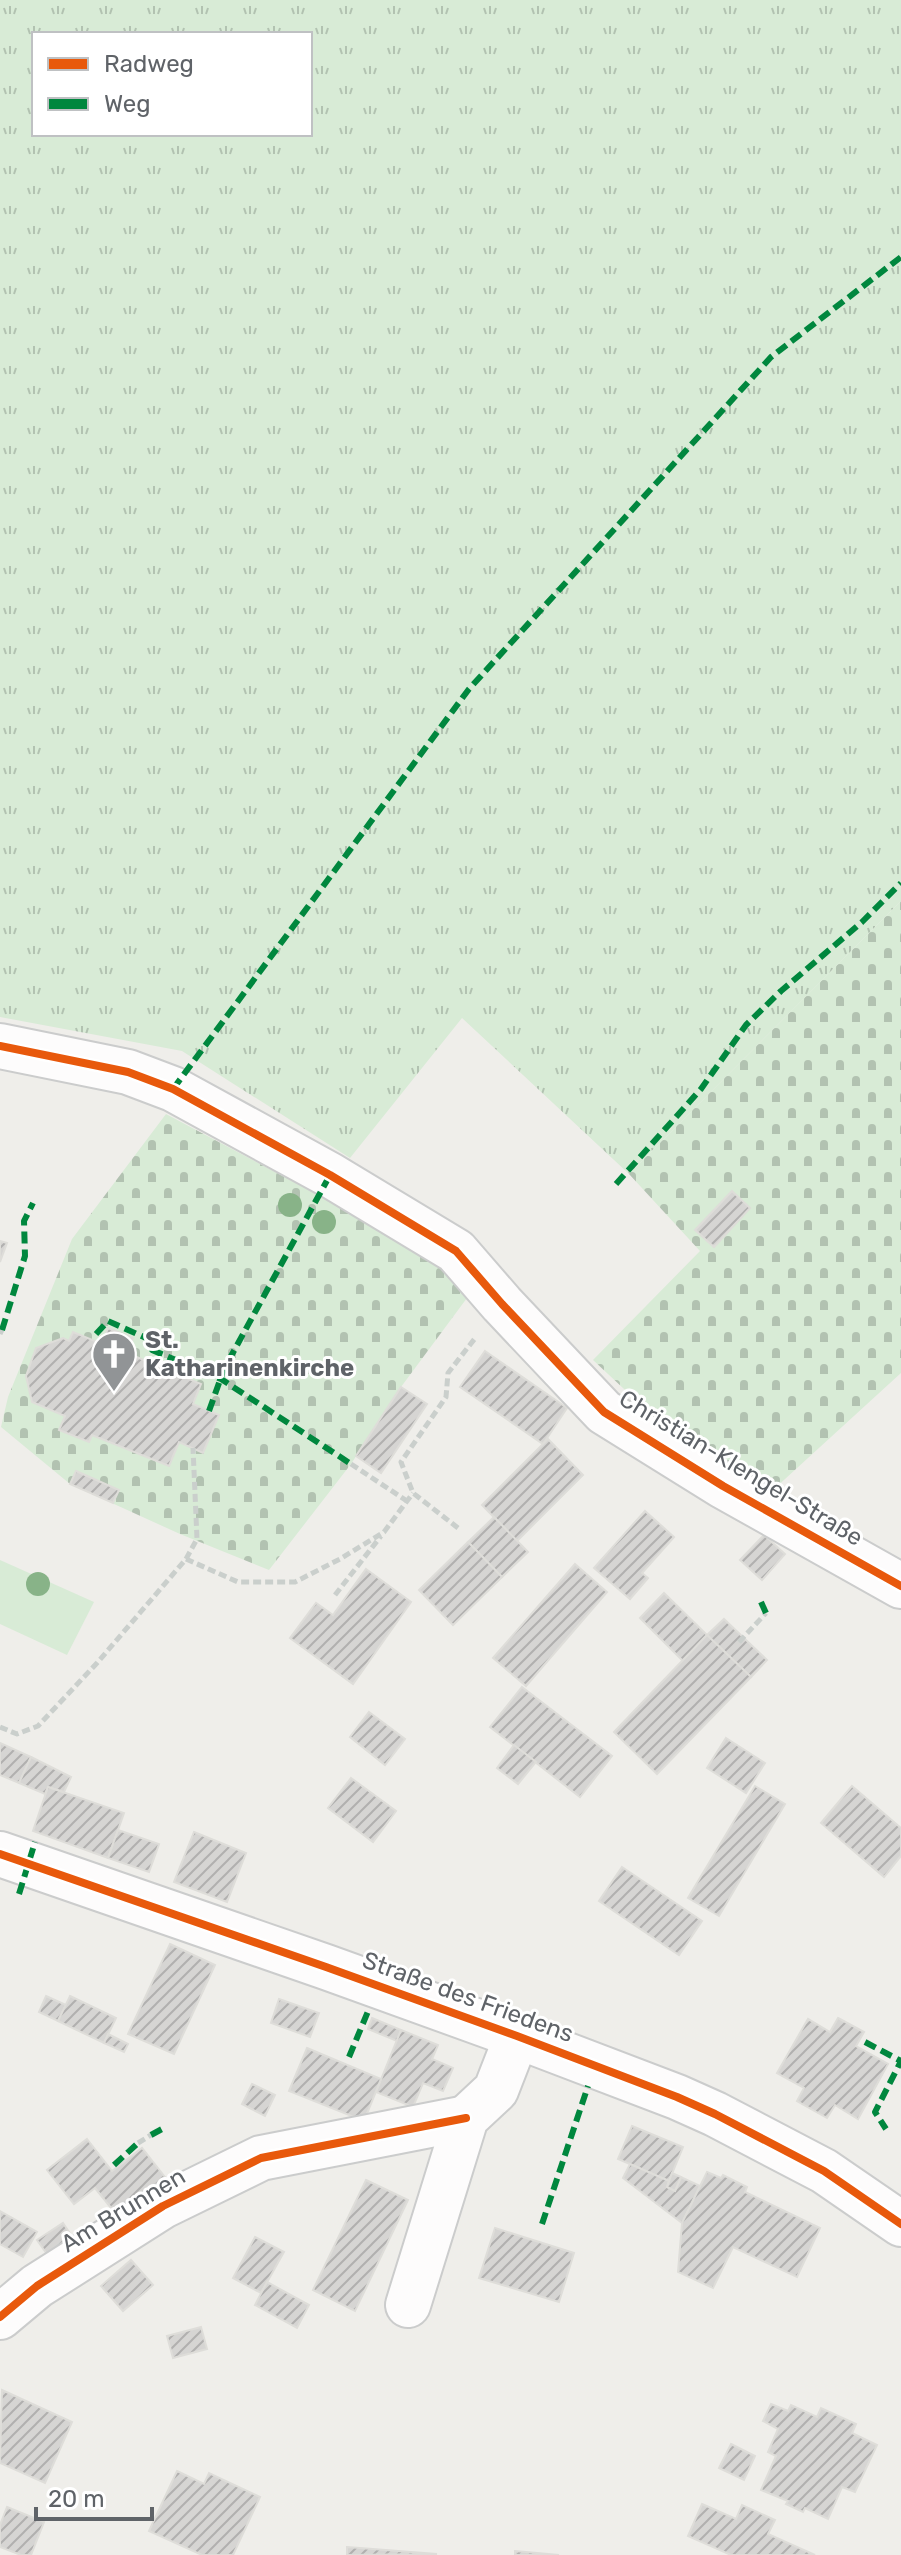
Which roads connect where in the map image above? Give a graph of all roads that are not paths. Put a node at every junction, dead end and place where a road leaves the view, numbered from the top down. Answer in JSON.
{"nodes":[{"id":1,"x":0,"y":1046,"type":"edge"},
{"id":2,"x":901,"y":1586,"type":"edge"},
{"id":3,"x":0,"y":1854,"type":"edge"},
{"id":4,"x":517,"y":2036,"type":"junction"},
{"id":5,"x":466,"y":2118,"type":"junction"},
{"id":6,"x":901,"y":2224,"type":"edge"},
{"id":7,"x":408,"y":2305,"type":"dead end"},
{"id":8,"x":0,"y":2317,"type":"edge"}],
"edges":[{"from":1,"to":2,"type":"street","name":"Christian-Klengel-Straße"},
{"from":3,"to":4,"type":"street","name":"Straße des Friedens"},
{"from":4,"to":5,"type":"street"},
{"from":4,"to":6,"type":"street","name":"Straße des Friedens"},
{"from":5,"to":7,"type":"street"},
{"from":5,"to":8,"type":"street","name":"Am Brunnen"}]}
